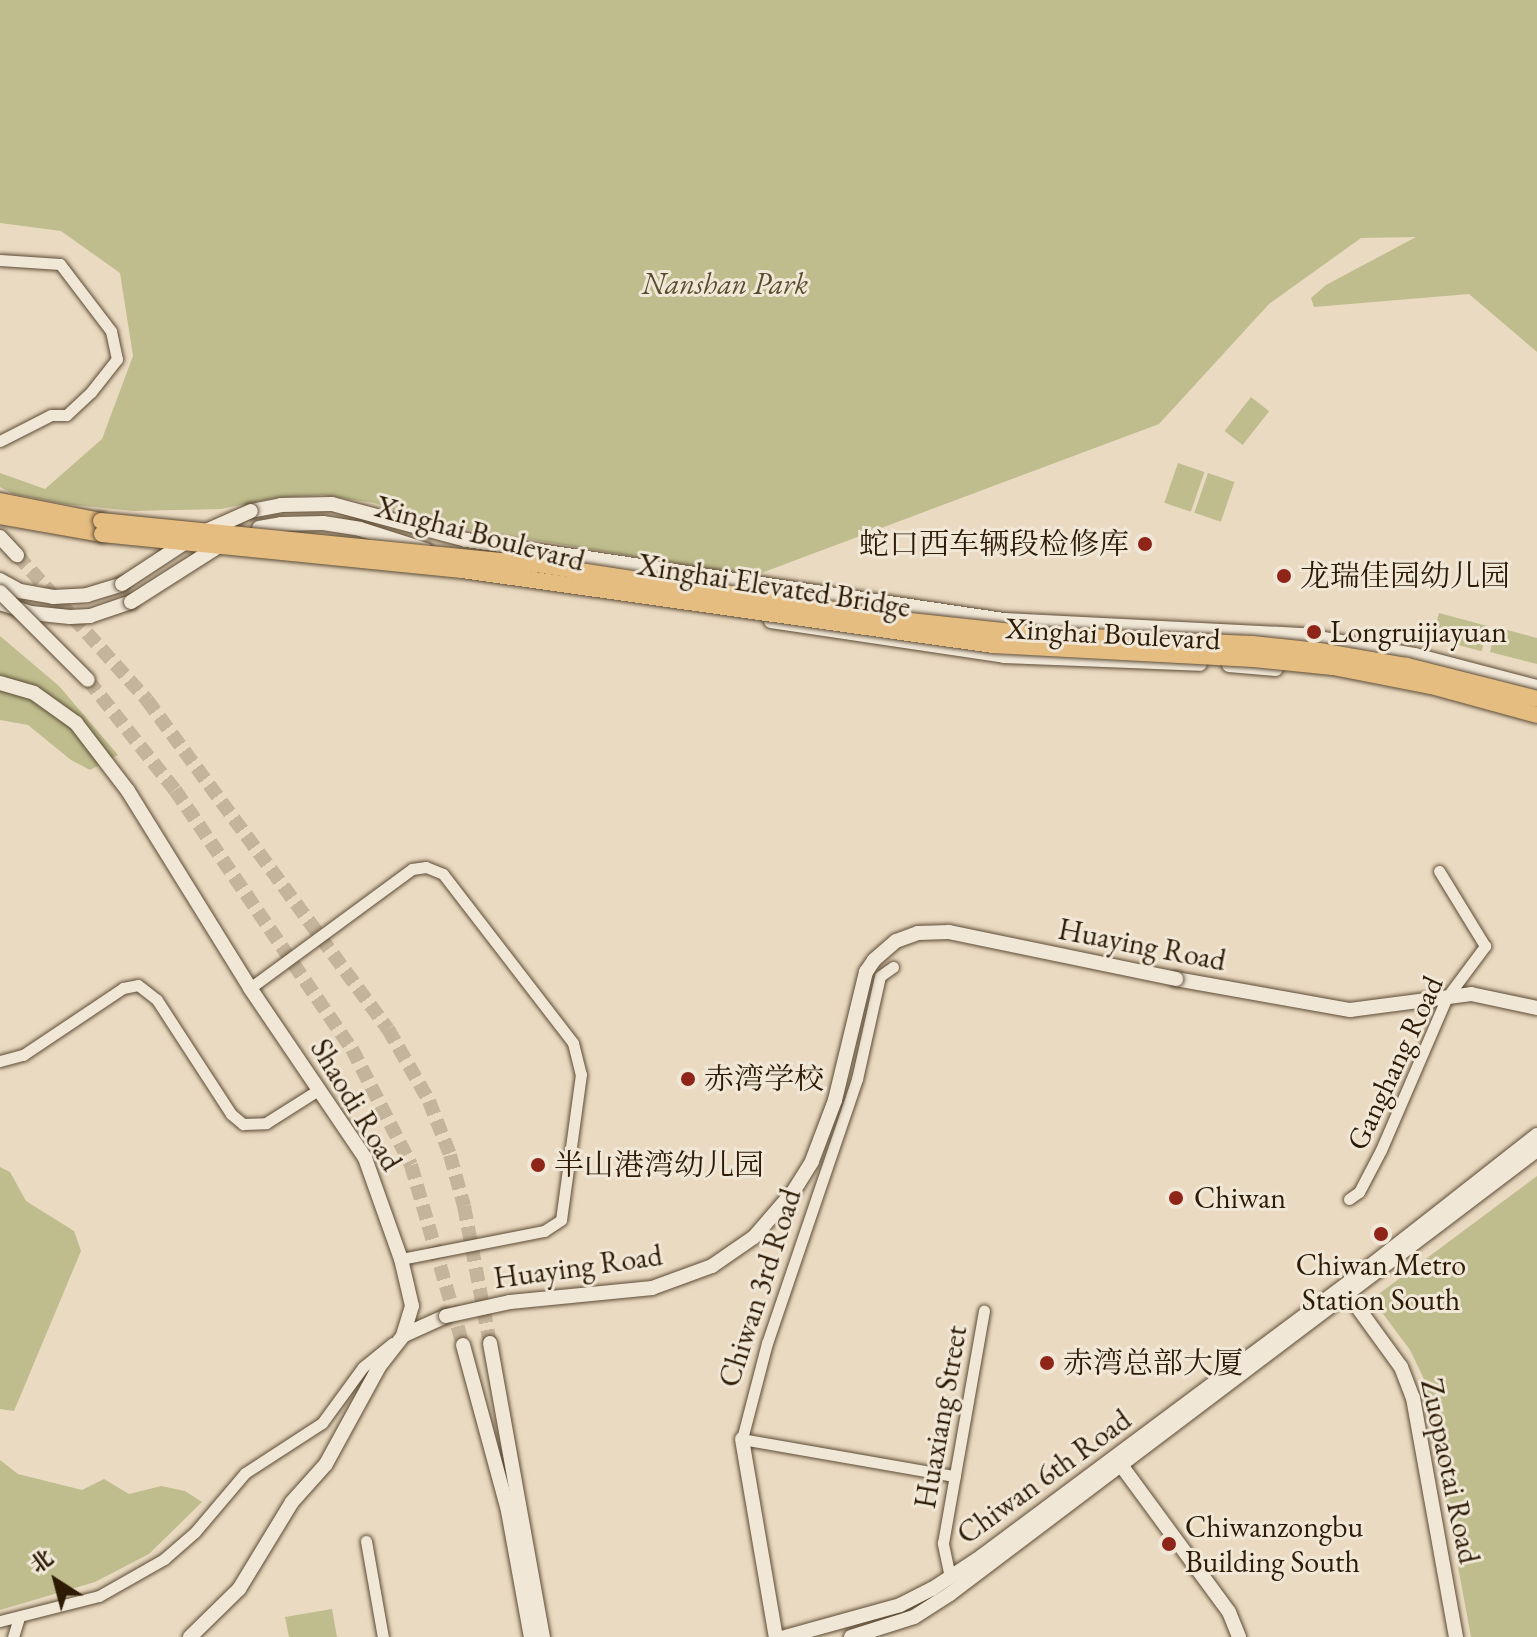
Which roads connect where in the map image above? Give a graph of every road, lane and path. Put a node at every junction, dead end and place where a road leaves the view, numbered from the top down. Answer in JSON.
{"nodes":[{"id":1,"x":0,"y":260,"type":"edge"},
{"id":2,"x":0,"y":441,"type":"edge"},
{"id":3,"x":0,"y":501,"type":"edge"},
{"id":4,"x":0,"y":516,"type":"edge"},
{"id":5,"x":0,"y":537,"type":"edge"},
{"id":6,"x":17,"y":555,"type":"tunnel mouth"},
{"id":7,"x":0,"y":580,"type":"edge"},
{"id":8,"x":0,"y":592,"type":"edge"},
{"id":9,"x":0,"y":603,"type":"edge"},
{"id":10,"x":88,"y":680,"type":"tunnel mouth"},
{"id":11,"x":0,"y":683,"type":"edge"},
{"id":12,"x":1537,"y":687,"type":"edge"},
{"id":13,"x":1537,"y":699,"type":"edge"},
{"id":14,"x":1537,"y":715,"type":"edge"},
{"id":15,"x":1537,"y":721,"type":"edge"},
{"id":16,"x":1439,"y":871,"type":"dead end"},
{"id":17,"x":893,"y":967,"type":"dead end"},
{"id":18,"x":250,"y":988,"type":"junction"},
{"id":19,"x":1447,"y":997,"type":"junction"},
{"id":20,"x":1537,"y":1008,"type":"edge"},
{"id":21,"x":0,"y":1061,"type":"edge"},
{"id":22,"x":318,"y":1090,"type":"junction"},
{"id":23,"x":1537,"y":1135,"type":"edge"},
{"id":24,"x":1537,"y":1150,"type":"edge"},
{"id":25,"x":1349,"y":1199,"type":"dead end"},
{"id":26,"x":401,"y":1259,"type":"junction"},
{"id":27,"x":1345,"y":1291,"type":"junction"},
{"id":28,"x":984,"y":1311,"type":"dead end"},
{"id":29,"x":403,"y":1336,"type":"junction"},
{"id":30,"x":490,"y":1343,"type":"tunnel mouth"},
{"id":31,"x":463,"y":1345,"type":"tunnel mouth"},
{"id":32,"x":742,"y":1439,"type":"junction"},
{"id":33,"x":1118,"y":1462,"type":"junction"},
{"id":34,"x":955,"y":1476,"type":"junction"},
{"id":35,"x":366,"y":1541,"type":"dead end"},
{"id":36,"x":950,"y":1577,"type":"junction"},
{"id":37,"x":19,"y":1617,"type":"junction"},
{"id":38,"x":0,"y":1621,"type":"edge"},
{"id":39,"x":13,"y":1637,"type":"edge"},
{"id":40,"x":190,"y":1637,"type":"edge"},
{"id":41,"x":383,"y":1637,"type":"edge"},
{"id":42,"x":531,"y":1637,"type":"edge"},
{"id":43,"x":543,"y":1637,"type":"edge"},
{"id":44,"x":776,"y":1637,"type":"edge"},
{"id":45,"x":785,"y":1637,"type":"edge"},
{"id":46,"x":851,"y":1637,"type":"edge"},
{"id":47,"x":1239,"y":1637,"type":"edge"},
{"id":48,"x":1456,"y":1637,"type":"edge"}],
"edges":[{"from":1,"to":2,"type":"street"},
{"from":3,"to":13,"type":"main road","name":"Xinghai Elevated Bridge","bridge":true},
{"from":4,"to":14,"type":"main road","name":"Xinghai Elevated Bridge","bridge":true},
{"from":5,"to":6,"type":"street"},
{"from":7,"to":12,"type":"street","name":"Xinghai Boulevard","bridge":true},
{"from":8,"to":10,"type":"street","bridge":true},
{"from":9,"to":15,"type":"street","name":"Xinghai Boulevard","bridge":true},
{"from":11,"to":18,"type":"street","name":"Shaodi Road"},
{"from":16,"to":19,"type":"street","name":"Ganghang Road"},
{"from":17,"to":32,"type":"street","name":"Chiwan 3rd Road"},
{"from":18,"to":22,"type":"street","name":"Shaodi Road"},
{"from":18,"to":26,"type":"street"},
{"from":19,"to":20,"type":"street","name":"Huaying Road"},
{"from":19,"to":25,"type":"street","name":"Ganghang Road"},
{"from":19,"to":29,"type":"street","name":"Huaying Road","bridge":true},
{"from":21,"to":22,"type":"street"},
{"from":22,"to":26,"type":"street","name":"Shaodi Road"},
{"from":23,"to":27,"type":"street","name":"Chiwan 6th Road"},
{"from":24,"to":27,"type":"street","name":"Chiwan 6th Road"},
{"from":26,"to":29,"type":"street","name":"Shaodi Road"},
{"from":27,"to":33,"type":"street","name":"Chiwan 6th Road"},
{"from":27,"to":48,"type":"street","name":"Zuopaotai Road"},
{"from":28,"to":34,"type":"street","name":"Huaxiang Street"},
{"from":29,"to":37,"type":"street","name":"Huaying Road"},
{"from":29,"to":40,"type":"street","name":"Shaodi Road"},
{"from":30,"to":43,"type":"street"},
{"from":31,"to":42,"type":"street"},
{"from":32,"to":34,"type":"street"},
{"from":32,"to":44,"type":"street","name":"Chiwan 3rd Road"},
{"from":33,"to":36,"type":"street","name":"Chiwan 6th Road"},
{"from":33,"to":46,"type":"street","name":"Chiwan 6th Road"},
{"from":33,"to":47,"type":"street"},
{"from":34,"to":36,"type":"street","name":"Huaxiang Street"},
{"from":35,"to":41,"type":"street"},
{"from":36,"to":45,"type":"street","name":"Chiwan 6th Road"},
{"from":37,"to":38,"type":"street","name":"Huaying Road"},
{"from":37,"to":39,"type":"street"}]}
